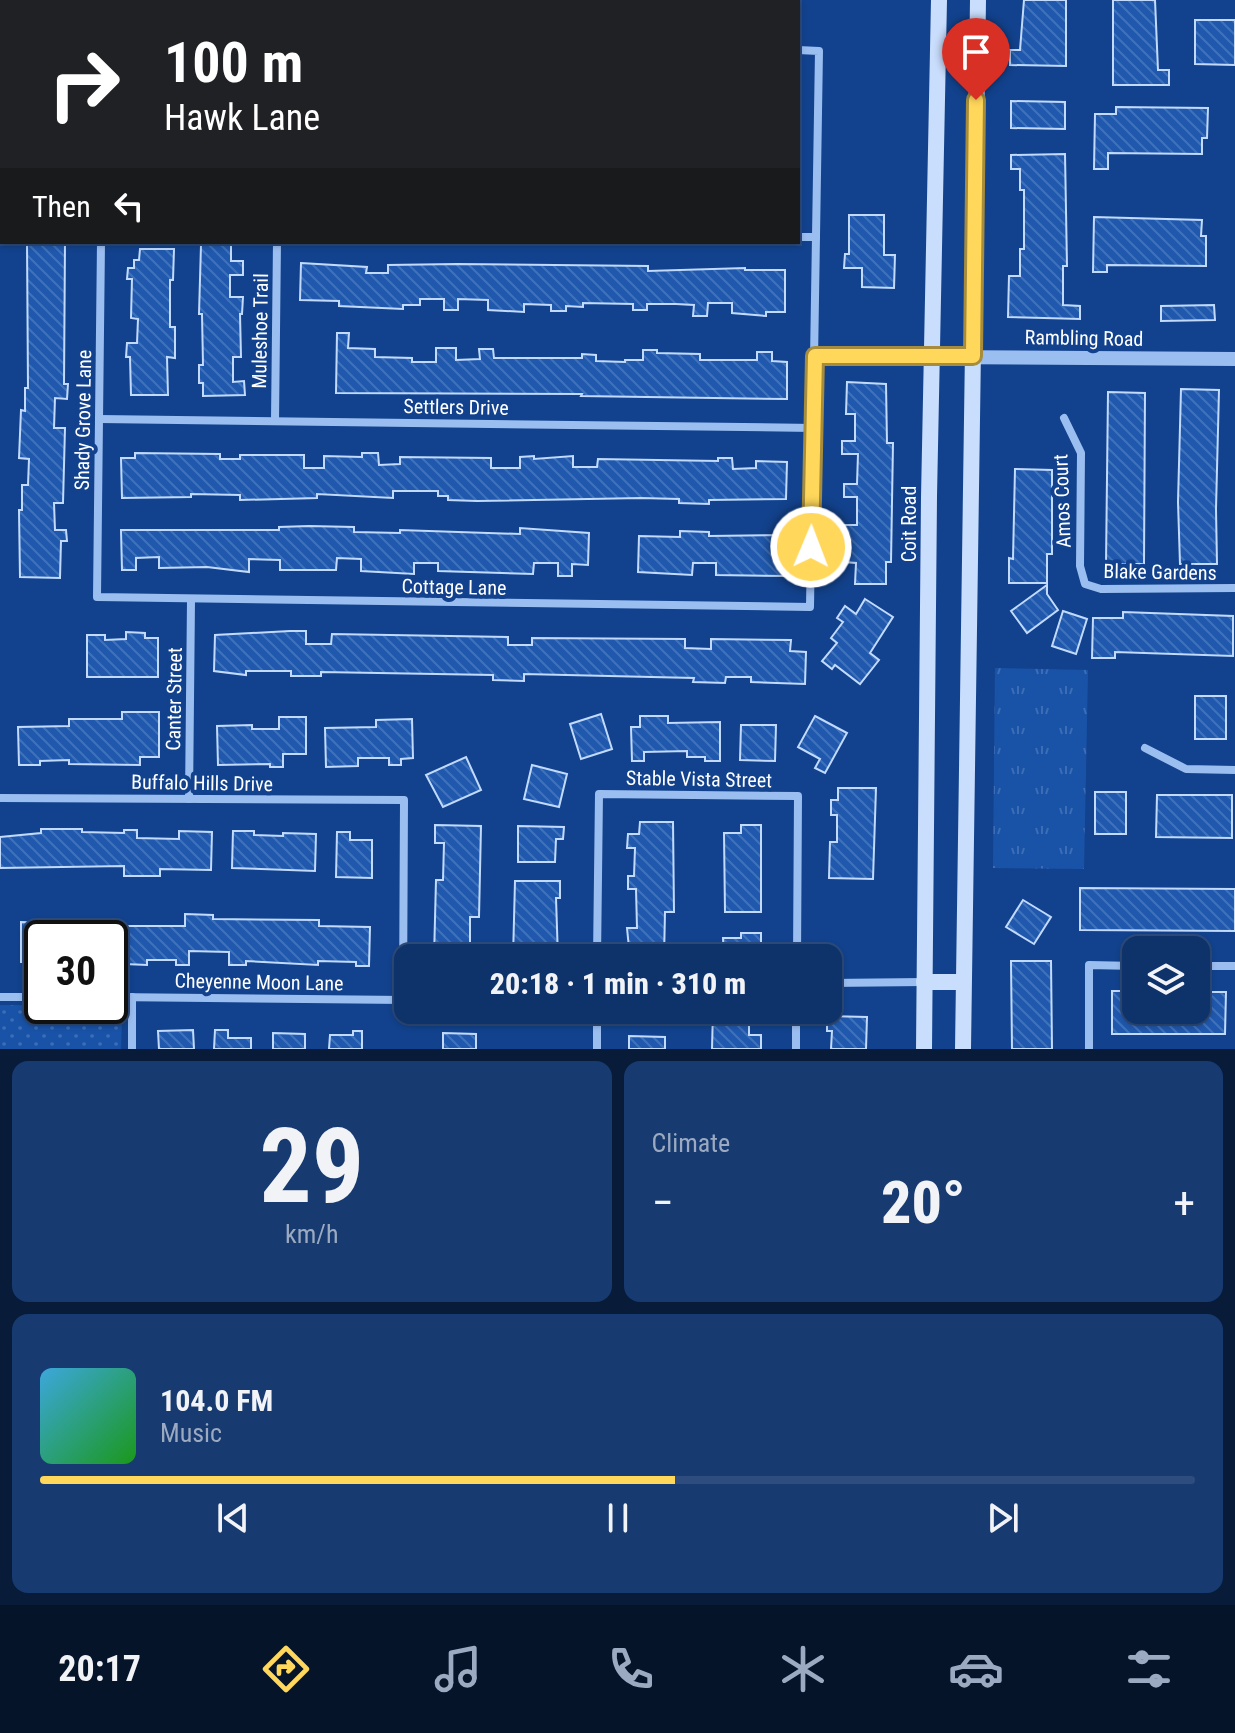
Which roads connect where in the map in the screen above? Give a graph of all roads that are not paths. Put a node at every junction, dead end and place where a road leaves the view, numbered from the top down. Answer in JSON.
{"nodes":[{"id":1,"x":939,"y":0,"type":"edge"},
{"id":2,"x":978,"y":0,"type":"edge"},
{"id":3,"x":800,"y":50,"type":"edge"},
{"id":4,"x":800,"y":237,"type":"edge"},
{"id":5,"x":816,"y":237,"type":"junction"},
{"id":6,"x":101,"y":244,"type":"edge"},
{"id":7,"x":277,"y":244,"type":"edge"},
{"id":8,"x":815,"y":356,"type":"junction"},
{"id":9,"x":973,"y":356,"type":"junction"},
{"id":10,"x":933,"y":357,"type":"junction"},
{"id":11,"x":1235,"y":359,"type":"edge"},
{"id":12,"x":1064,"y":418,"type":"dead end"},
{"id":13,"x":99,"y":419,"type":"junction"},
{"id":14,"x":275,"y":421,"type":"junction"},
{"id":15,"x":814,"y":428,"type":"junction"},
{"id":16,"x":1085,"y":584,"type":"joint"},
{"id":17,"x":1235,"y":588,"type":"edge"},
{"id":18,"x":97,"y":597,"type":"joint"},
{"id":19,"x":191,"y":600,"type":"junction"},
{"id":20,"x":1145,"y":748,"type":"dead end"},
{"id":21,"x":1235,"y":770,"type":"edge"},
{"id":22,"x":0,"y":798,"type":"edge"},
{"id":23,"x":189,"y":799,"type":"junction"},
{"id":24,"x":405,"y":944,"type":"edge"},
{"id":25,"x":597,"y":944,"type":"edge"},
{"id":26,"x":797,"y":944,"type":"edge"},
{"id":27,"x":1122,"y":966,"type":"edge"},
{"id":28,"x":1210,"y":966,"type":"edge"},
{"id":29,"x":1235,"y":966,"type":"edge"},
{"id":30,"x":924,"y":982,"type":"junction"},
{"id":31,"x":963,"y":982,"type":"junction"},
{"id":32,"x":842,"y":983,"type":"edge"},
{"id":33,"x":0,"y":997,"type":"edge"},
{"id":34,"x":24,"y":997,"type":"edge"},
{"id":35,"x":128,"y":997,"type":"edge"},
{"id":36,"x":132,"y":997,"type":"junction"},
{"id":37,"x":394,"y":1000,"type":"edge"},
{"id":38,"x":597,"y":1024,"type":"edge"},
{"id":39,"x":796,"y":1024,"type":"edge"},
{"id":40,"x":132,"y":1049,"type":"edge"},
{"id":41,"x":597,"y":1049,"type":"edge"},
{"id":42,"x":796,"y":1049,"type":"edge"},
{"id":43,"x":924,"y":1049,"type":"edge"},
{"id":44,"x":963,"y":1049,"type":"edge"},
{"id":45,"x":1089,"y":1049,"type":"edge"}],
"edges":[{"from":1,"to":10,"type":"main road","name":"Coit Road"},
{"from":2,"to":9,"type":"main road"},
{"from":3,"to":5,"type":"street"},
{"from":4,"to":5,"type":"street"},
{"from":5,"to":8,"type":"street"},
{"from":6,"to":13,"type":"street","name":"Shady Grove Lane"},
{"from":7,"to":14,"type":"street","name":"Muleshoe Trail"},
{"from":8,"to":10,"type":"street"},
{"from":8,"to":15,"type":"street"},
{"from":9,"to":10,"type":"street","name":"Rambling Road"},
{"from":9,"to":11,"type":"street","name":"Rambling Road"},
{"from":9,"to":31,"type":"main road"},
{"from":10,"to":30,"type":"main road","name":"Coit Road"},
{"from":12,"to":16,"type":"street","name":"Amos Court"},
{"from":13,"to":14,"type":"street","name":"Settlers Drive"},
{"from":13,"to":18,"type":"street","name":"Shady Grove Lane"},
{"from":14,"to":15,"type":"street","name":"Settlers Drive"},
{"from":15,"to":19,"type":"street","name":"Cottage Lane"},
{"from":16,"to":17,"type":"street","name":"Blake Gardens"},
{"from":18,"to":19,"type":"street","name":"Cottage Lane"},
{"from":19,"to":23,"type":"street","name":"Canter Street"},
{"from":20,"to":21,"type":"street"},
{"from":22,"to":23,"type":"street","name":"Buffalo Hills Drive"},
{"from":23,"to":24,"type":"street","name":"Buffalo Hills Drive"},
{"from":25,"to":26,"type":"street","name":"Stable Vista Street"},
{"from":27,"to":45,"type":"street"},
{"from":28,"to":29,"type":"street"},
{"from":30,"to":31,"type":"main road"},
{"from":30,"to":32,"type":"street"},
{"from":30,"to":43,"type":"main road","name":"Coit Road"},
{"from":31,"to":44,"type":"main road"},
{"from":33,"to":34,"type":"street"},
{"from":35,"to":36,"type":"street","name":"Cheyenne Moon Lane"},
{"from":36,"to":37,"type":"street","name":"Cheyenne Moon Lane"},
{"from":36,"to":40,"type":"street"},
{"from":38,"to":41,"type":"street"},
{"from":39,"to":42,"type":"street"}]}
